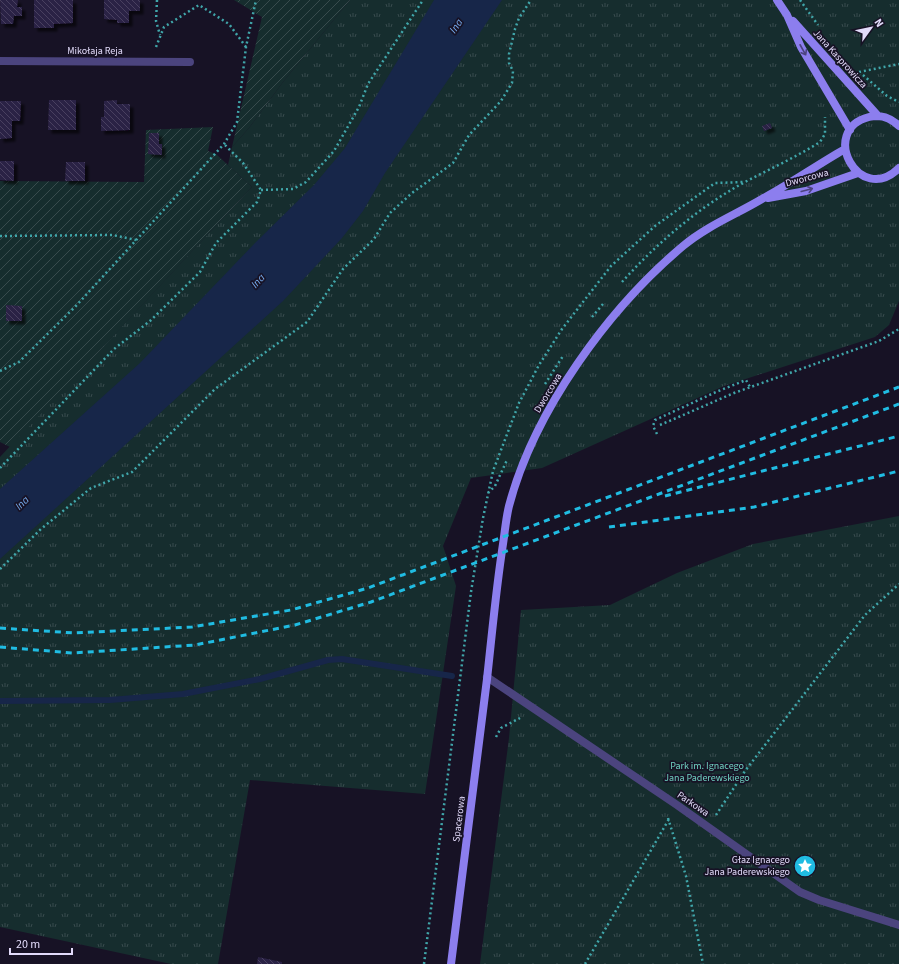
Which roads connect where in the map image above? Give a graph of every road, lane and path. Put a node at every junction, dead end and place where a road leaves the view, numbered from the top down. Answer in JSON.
{"nodes":[{"id":1,"x":157,"y":0,"type":"edge"},
{"id":2,"x":256,"y":0,"type":"edge"},
{"id":3,"x":423,"y":0,"type":"edge"},
{"id":4,"x":531,"y":0,"type":"edge"},
{"id":5,"x":777,"y":0,"type":"edge"},
{"id":6,"x":787,"y":15,"type":"junction"},
{"id":7,"x":160,"y":36,"type":"junction"},
{"id":8,"x":246,"y":47,"type":"junction"},
{"id":9,"x":0,"y":61,"type":"edge"},
{"id":10,"x":151,"y":61,"type":"junction"},
{"id":11,"x":190,"y":62,"type":"dead end"},
{"id":12,"x":899,"y":64,"type":"edge"},
{"id":13,"x":859,"y":72,"type":"dead end"},
{"id":14,"x":865,"y":77,"type":"dead end"},
{"id":15,"x":899,"y":102,"type":"edge"},
{"id":16,"x":824,"y":110,"type":"dead end"},
{"id":17,"x":878,"y":116,"type":"junction"},
{"id":18,"x":899,"y":126,"type":"edge"},
{"id":19,"x":850,"y":130,"type":"junction"},
{"id":20,"x":224,"y":144,"type":"junction"},
{"id":21,"x":845,"y":149,"type":"junction"},
{"id":22,"x":899,"y":168,"type":"edge"},
{"id":23,"x":858,"y":173,"type":"junction"},
{"id":24,"x":261,"y":190,"type":"junction"},
{"id":25,"x":761,"y":200,"type":"junction"},
{"id":26,"x":0,"y":236,"type":"edge"},
{"id":27,"x":136,"y":240,"type":"junction"},
{"id":28,"x":899,"y":329,"type":"edge"},
{"id":29,"x":0,"y":371,"type":"edge"},
{"id":30,"x":750,"y":387,"type":"junction"},
{"id":31,"x":660,"y":425,"type":"dead end"},
{"id":32,"x":657,"y":434,"type":"dead end"},
{"id":33,"x":0,"y":468,"type":"edge"},
{"id":34,"x":0,"y":569,"type":"edge"},
{"id":35,"x":899,"y":584,"type":"edge"},
{"id":36,"x":487,"y":677,"type":"junction"},
{"id":37,"x":526,"y":719,"type":"dead end"},
{"id":38,"x":495,"y":740,"type":"dead end"},
{"id":39,"x":663,"y":815,"type":"dead end"},
{"id":40,"x":670,"y":819,"type":"junction"},
{"id":41,"x":708,"y":826,"type":"junction"},
{"id":42,"x":899,"y":925,"type":"edge"},
{"id":43,"x":424,"y":964,"type":"edge"},
{"id":44,"x":451,"y":964,"type":"edge"},
{"id":45,"x":585,"y":964,"type":"edge"},
{"id":46,"x":703,"y":964,"type":"edge"}],
"edges":[{"from":1,"to":7,"type":"path"},
{"from":2,"to":8,"type":"path"},
{"from":3,"to":24,"type":"path"},
{"from":4,"to":34,"type":"path"},
{"from":5,"to":6,"type":"street","name":"Jana Kasprowicza"},
{"from":6,"to":17,"type":"street","name":"Jana Kasprowicza"},
{"from":6,"to":19,"type":"street","name":"Jana Kasprowicza","one_way":true},
{"from":7,"to":8,"type":"path"},
{"from":7,"to":10,"type":"path"},
{"from":8,"to":20,"type":"path"},
{"from":9,"to":10,"type":"street","name":"Mikołaja Reja"},
{"from":10,"to":11,"type":"street","name":"Mikołaja Reja"},
{"from":12,"to":13,"type":"path"},
{"from":14,"to":15,"type":"path"},
{"from":16,"to":43,"type":"path"},
{"from":17,"to":18,"type":"street"},
{"from":17,"to":19,"type":"street"},
{"from":19,"to":21,"type":"street"},
{"from":20,"to":24,"type":"path"},
{"from":20,"to":27,"type":"path"},
{"from":21,"to":23,"type":"street"},
{"from":21,"to":25,"type":"street","name":"Dworcowa"},
{"from":22,"to":23,"type":"street"},
{"from":25,"to":23,"type":"street","name":"Dworcowa","one_way":true},
{"from":24,"to":33,"type":"path"},
{"from":25,"to":36,"type":"street","name":"Dworcowa"},
{"from":26,"to":27,"type":"path"},
{"from":27,"to":29,"type":"path"},
{"from":28,"to":30,"type":"path"},
{"from":30,"to":31,"type":"path"},
{"from":30,"to":32,"type":"path"},
{"from":35,"to":41,"type":"path"},
{"from":36,"to":41,"type":"street","name":"Parkowa"},
{"from":36,"to":44,"type":"street","name":"Spacerowa"},
{"from":37,"to":38,"type":"path"},
{"from":39,"to":40,"type":"path"},
{"from":40,"to":45,"type":"path"},
{"from":40,"to":46,"type":"path"},
{"from":41,"to":42,"type":"street","name":"Parkowa"}]}
